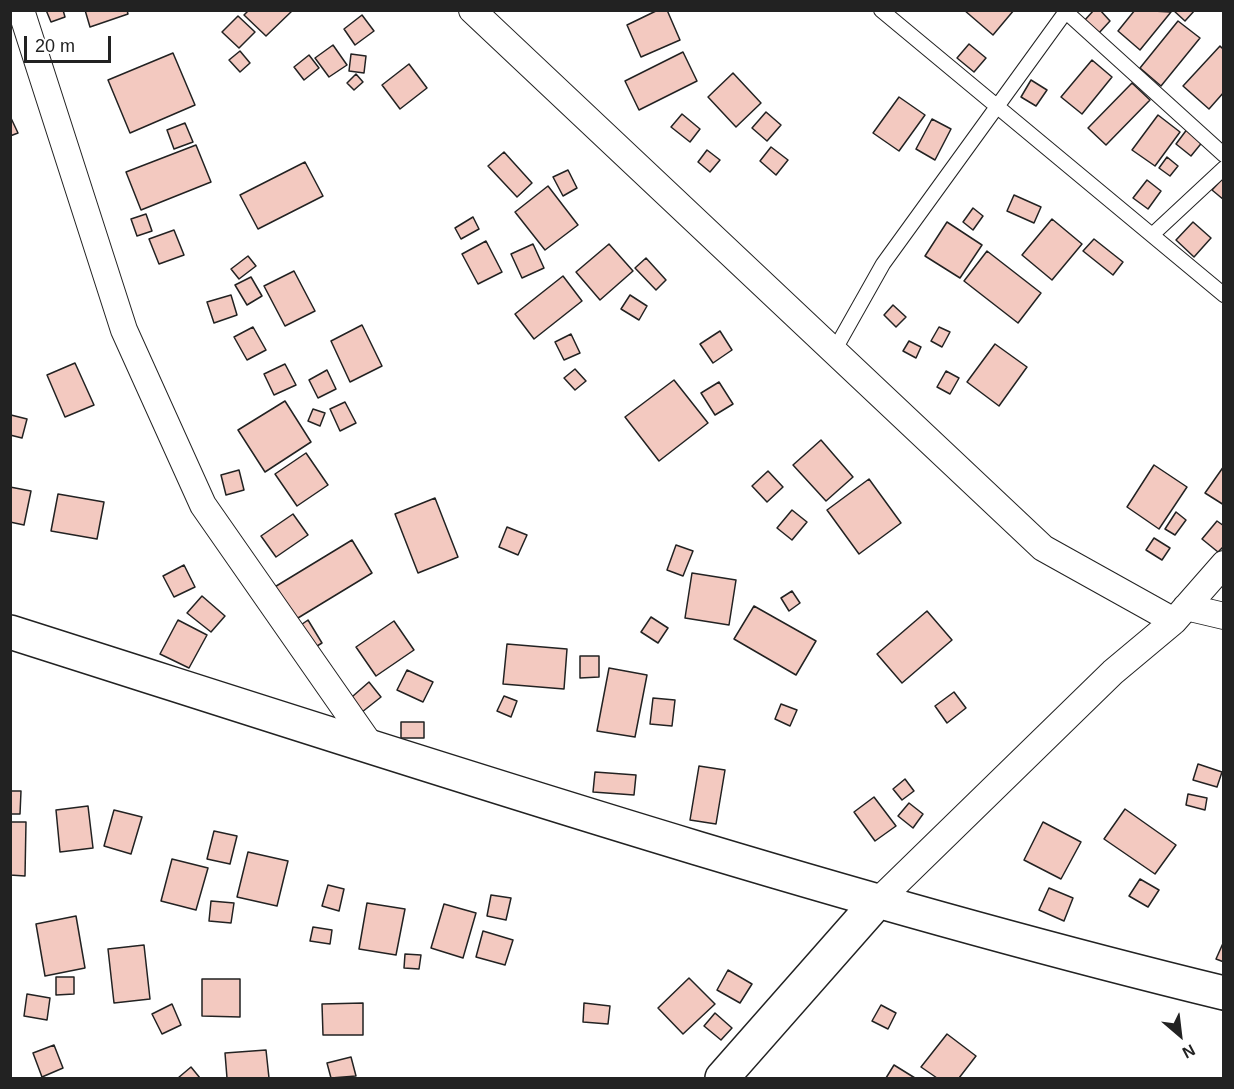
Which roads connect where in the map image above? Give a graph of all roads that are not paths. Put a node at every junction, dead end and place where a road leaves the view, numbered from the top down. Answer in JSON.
{"nodes":[{"id":1,"x":21,"y":10,"type":"edge"},
{"id":2,"x":472,"y":10,"type":"edge"},
{"id":3,"x":881,"y":10,"type":"edge"},
{"id":4,"x":1066,"y":11,"type":"edge"},
{"id":5,"x":996,"y":105,"type":"junction"},
{"id":6,"x":1224,"y":155,"type":"edge"},
{"id":7,"x":1224,"y":168,"type":"edge"},
{"id":8,"x":1152,"y":235,"type":"junction"},
{"id":9,"x":1224,"y":295,"type":"edge"},
{"id":10,"x":834,"y":351,"type":"junction"},
{"id":11,"x":1224,"y":564,"type":"edge"},
{"id":12,"x":1180,"y":614,"type":"junction"},
{"id":13,"x":1224,"y":616,"type":"edge"},
{"id":14,"x":10,"y":632,"type":"edge"},
{"id":15,"x":371,"y":746,"type":"junction"},
{"id":16,"x":877,"y":902,"type":"junction"},
{"id":17,"x":1224,"y":993,"type":"edge"},
{"id":18,"x":722,"y":1078,"type":"edge"}],
"edges":[{"from":1,"to":15,"type":"street"},
{"from":2,"to":10,"type":"street"},
{"from":3,"to":5,"type":"lane"},
{"from":4,"to":5,"type":"lane"},
{"from":4,"to":6,"type":"lane"},
{"from":5,"to":8,"type":"lane"},
{"from":5,"to":10,"type":"lane"},
{"from":7,"to":8,"type":"lane"},
{"from":8,"to":9,"type":"lane"},
{"from":10,"to":12,"type":"street"},
{"from":11,"to":12,"type":"street"},
{"from":12,"to":13,"type":"street"},
{"from":12,"to":16,"type":"street"},
{"from":14,"to":15,"type":"main road"},
{"from":15,"to":16,"type":"main road"},
{"from":16,"to":17,"type":"main road"},
{"from":16,"to":18,"type":"main road"}]}
